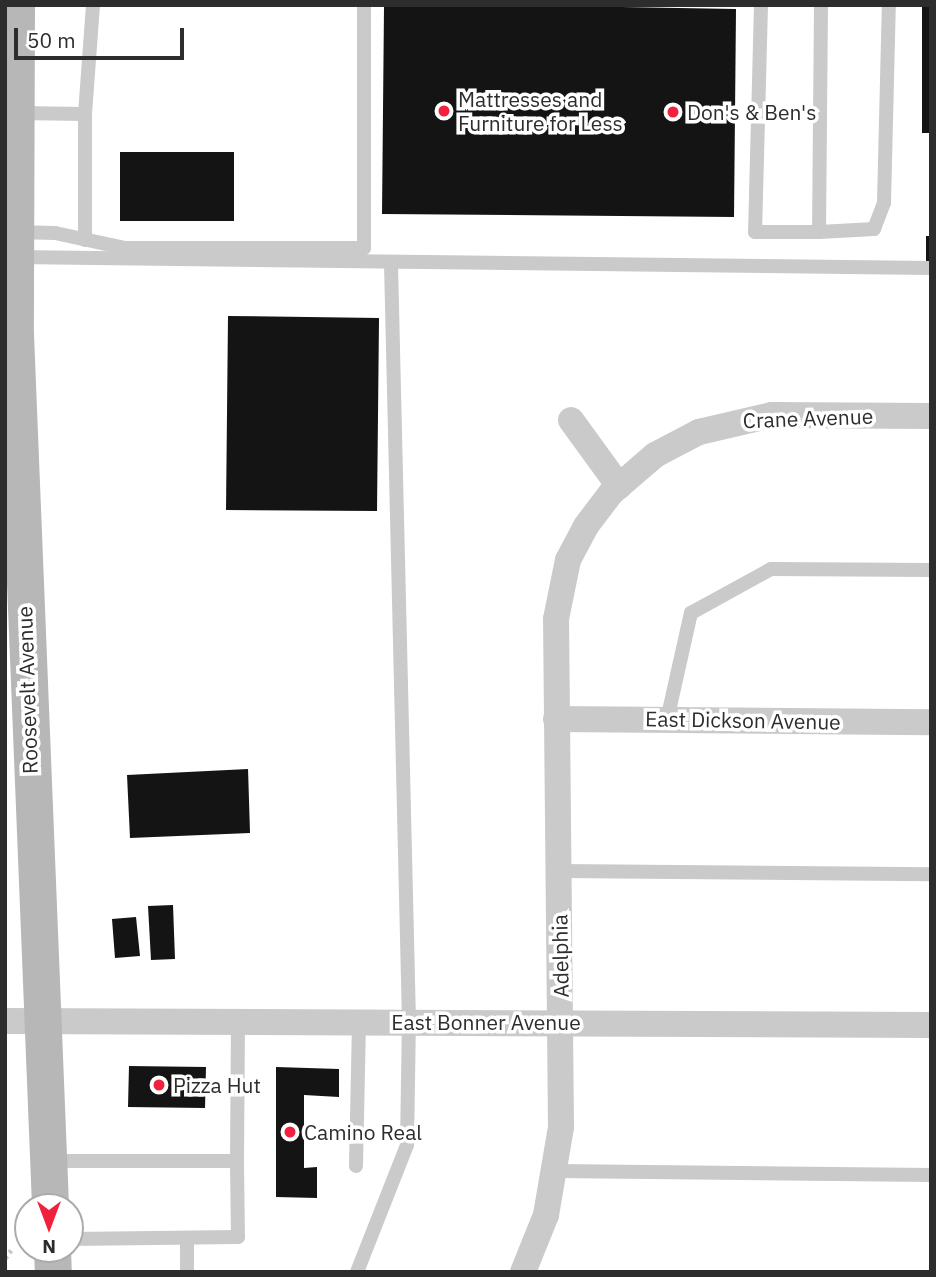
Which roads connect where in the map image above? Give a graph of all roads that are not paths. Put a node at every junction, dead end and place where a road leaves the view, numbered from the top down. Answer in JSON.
{"nodes":[{"id":1,"x":16,"y":5,"type":"edge"},
{"id":2,"x":93,"y":5,"type":"edge"},
{"id":3,"x":363,"y":5,"type":"edge"},
{"id":4,"x":761,"y":5,"type":"edge"},
{"id":5,"x":821,"y":5,"type":"edge"},
{"id":6,"x":889,"y":5,"type":"edge"},
{"id":7,"x":11,"y":52,"type":"edge"},
{"id":8,"x":15,"y":113,"type":"junction"},
{"id":9,"x":85,"y":114,"type":"junction"},
{"id":10,"x":819,"y":232,"type":"junction"},
{"id":11,"x":85,"y":240,"type":"junction"},
{"id":12,"x":11,"y":248,"type":"edge"},
{"id":13,"x":391,"y":262,"type":"junction"},
{"id":14,"x":931,"y":268,"type":"edge"},
{"id":15,"x":12,"y":410,"type":"edge"},
{"id":16,"x":931,"y":416,"type":"edge"},
{"id":17,"x":571,"y":420,"type":"dead end"},
{"id":18,"x":619,"y":486,"type":"junction"},
{"id":19,"x":931,"y":570,"type":"edge"},
{"id":20,"x":14,"y":574,"type":"edge"},
{"id":21,"x":556,"y":719,"type":"junction"},
{"id":22,"x":667,"y":720,"type":"junction"},
{"id":23,"x":931,"y":722,"type":"edge"},
{"id":24,"x":558,"y":871,"type":"junction"},
{"id":25,"x":931,"y":874,"type":"edge"},
{"id":26,"x":5,"y":1021,"type":"edge"},
{"id":27,"x":41,"y":1021,"type":"junction"},
{"id":28,"x":238,"y":1021,"type":"junction"},
{"id":29,"x":359,"y":1021,"type":"junction"},
{"id":30,"x":409,"y":1022,"type":"junction"},
{"id":31,"x":561,"y":1023,"type":"junction"},
{"id":32,"x":931,"y":1025,"type":"edge"},
{"id":33,"x":48,"y":1161,"type":"junction"},
{"id":34,"x":237,"y":1161,"type":"junction"},
{"id":35,"x":356,"y":1166,"type":"dead end"},
{"id":36,"x":556,"y":1171,"type":"junction"},
{"id":37,"x":931,"y":1175,"type":"edge"},
{"id":38,"x":49,"y":1193,"type":"edge"},
{"id":39,"x":187,"y":1238,"type":"junction"},
{"id":40,"x":84,"y":1239,"type":"edge"},
{"id":41,"x":187,"y":1272,"type":"edge"},
{"id":42,"x":357,"y":1272,"type":"edge"},
{"id":43,"x":523,"y":1272,"type":"edge"}],
"edges":[{"from":1,"to":7,"type":"main road","name":"Roosevelt Avenue"},
{"from":2,"to":9,"type":"lane"},
{"from":3,"to":11,"type":"lane"},
{"from":4,"to":10,"type":"lane"},
{"from":5,"to":10,"type":"lane"},
{"from":6,"to":10,"type":"lane"},
{"from":7,"to":8,"type":"main road","name":"Roosevelt Avenue"},
{"from":8,"to":9,"type":"lane"},
{"from":8,"to":12,"type":"main road","name":"Roosevelt Avenue"},
{"from":9,"to":11,"type":"lane"},
{"from":11,"to":12,"type":"lane"},
{"from":12,"to":13,"type":"lane"},
{"from":12,"to":15,"type":"main road","name":"Roosevelt Avenue"},
{"from":13,"to":14,"type":"lane"},
{"from":13,"to":30,"type":"lane"},
{"from":15,"to":20,"type":"main road","name":"Roosevelt Avenue"},
{"from":16,"to":18,"type":"street","name":"Crane Avenue"},
{"from":17,"to":18,"type":"street"},
{"from":18,"to":21,"type":"street","name":"Crane Avenue"},
{"from":19,"to":22,"type":"lane"},
{"from":20,"to":27,"type":"main road","name":"Roosevelt Avenue"},
{"from":21,"to":22,"type":"street","name":"East Dickson Avenue"},
{"from":21,"to":24,"type":"street","name":"Adelphia"},
{"from":22,"to":23,"type":"street","name":"East Dickson Avenue"},
{"from":24,"to":25,"type":"lane"},
{"from":24,"to":31,"type":"street","name":"Adelphia"},
{"from":26,"to":27,"type":"street","name":"East Bonner Avenue"},
{"from":27,"to":28,"type":"street","name":"East Bonner Avenue"},
{"from":27,"to":33,"type":"main road","name":"Roosevelt Avenue"},
{"from":28,"to":29,"type":"street","name":"East Bonner Avenue"},
{"from":28,"to":34,"type":"lane"},
{"from":29,"to":30,"type":"street","name":"East Bonner Avenue"},
{"from":29,"to":35,"type":"lane"},
{"from":30,"to":31,"type":"street","name":"East Bonner Avenue"},
{"from":30,"to":42,"type":"lane"},
{"from":31,"to":32,"type":"street","name":"East Bonner Avenue"},
{"from":31,"to":36,"type":"street","name":"Adelphia"},
{"from":33,"to":34,"type":"lane"},
{"from":33,"to":38,"type":"main road","name":"Roosevelt Avenue"},
{"from":34,"to":39,"type":"lane"},
{"from":36,"to":37,"type":"lane"},
{"from":36,"to":43,"type":"street","name":"Adelphia"},
{"from":39,"to":40,"type":"lane"},
{"from":39,"to":41,"type":"lane"}]}
